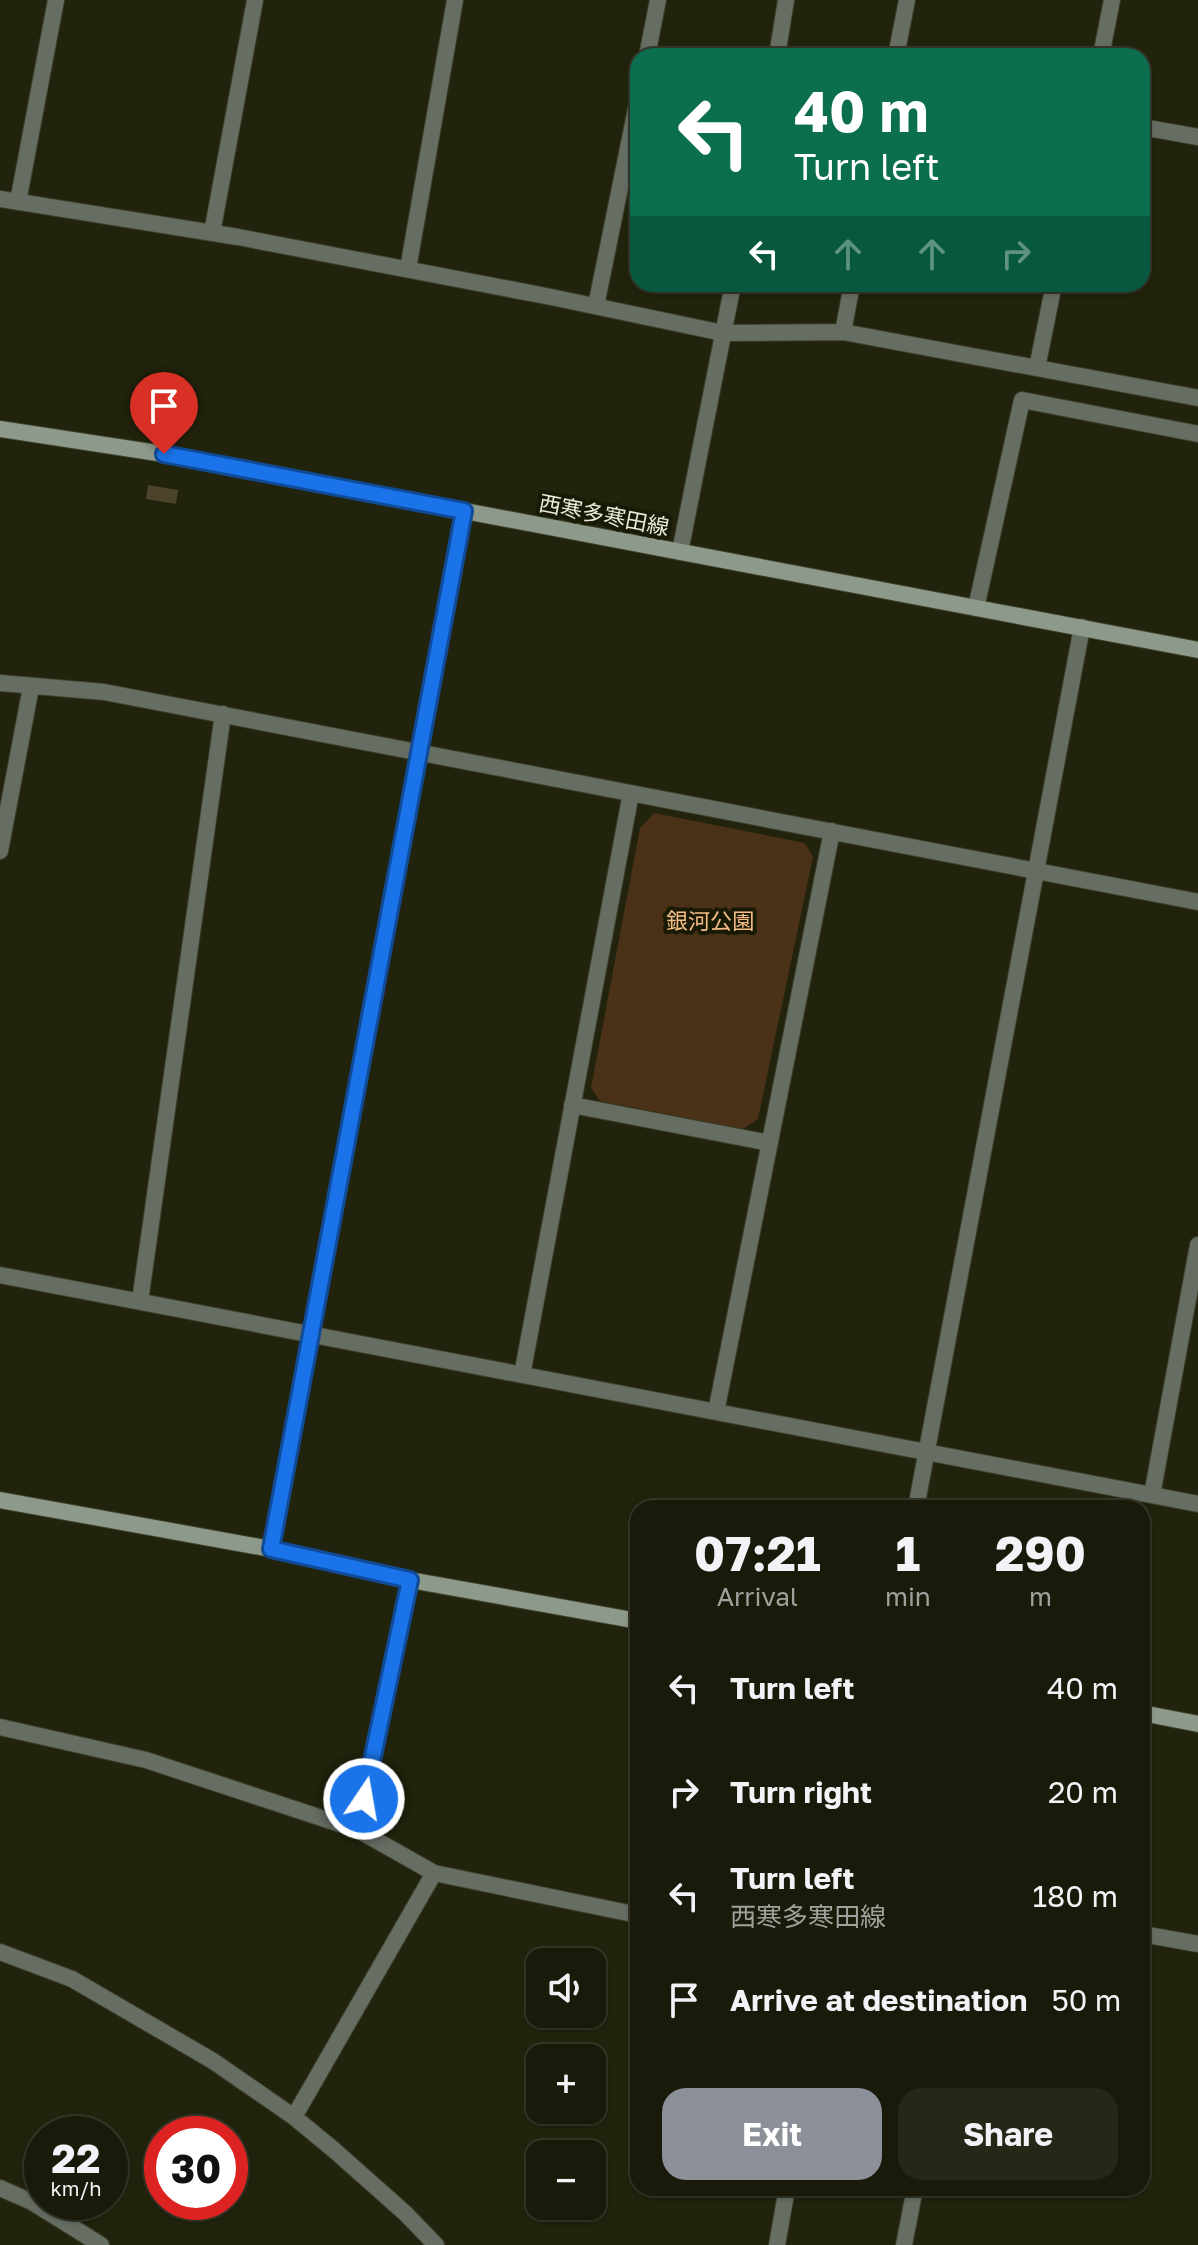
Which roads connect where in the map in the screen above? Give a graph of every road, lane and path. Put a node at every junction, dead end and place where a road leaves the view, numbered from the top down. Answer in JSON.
{"nodes":[{"id":1,"x":56,"y":0,"type":"edge"},
{"id":2,"x":255,"y":0,"type":"edge"},
{"id":3,"x":455,"y":0,"type":"edge"},
{"id":4,"x":658,"y":0,"type":"edge"},
{"id":5,"x":786,"y":0,"type":"edge"},
{"id":6,"x":907,"y":0,"type":"edge"},
{"id":7,"x":1112,"y":0,"type":"edge"},
{"id":8,"x":649,"y":48,"type":"edge"},
{"id":9,"x":778,"y":48,"type":"edge"},
{"id":10,"x":898,"y":48,"type":"edge"},
{"id":11,"x":1103,"y":48,"type":"edge"},
{"id":12,"x":1150,"y":128,"type":"edge"},
{"id":13,"x":1198,"y":137,"type":"edge"},
{"id":14,"x":630,"y":138,"type":"edge"},
{"id":15,"x":0,"y":199,"type":"edge"},
{"id":16,"x":18,"y":202,"type":"junction"},
{"id":17,"x":212,"y":233,"type":"junction"},
{"id":18,"x":408,"y":269,"type":"junction"},
{"id":19,"x":731,"y":292,"type":"edge"},
{"id":20,"x":850,"y":292,"type":"edge"},
{"id":21,"x":1052,"y":292,"type":"edge"},
{"id":22,"x":596,"y":306,"type":"junction"},
{"id":23,"x":843,"y":332,"type":"junction"},
{"id":24,"x":723,"y":333,"type":"junction"},
{"id":25,"x":1037,"y":368,"type":"junction"},
{"id":26,"x":1198,"y":398,"type":"edge"},
{"id":27,"x":0,"y":429,"type":"edge"},
{"id":28,"x":1198,"y":434,"type":"edge"},
{"id":29,"x":464,"y":511,"type":"junction"},
{"id":30,"x":680,"y":552,"type":"junction"},
{"id":31,"x":976,"y":608,"type":"junction"},
{"id":32,"x":1082,"y":627,"type":"junction"},
{"id":33,"x":1198,"y":650,"type":"edge"},
{"id":34,"x":0,"y":683,"type":"edge"},
{"id":35,"x":31,"y":687,"type":"junction"},
{"id":36,"x":223,"y":714,"type":"junction"},
{"id":37,"x":420,"y":752,"type":"junction"},
{"id":38,"x":631,"y":793,"type":"junction"},
{"id":39,"x":832,"y":831,"type":"junction"},
{"id":40,"x":0,"y":851,"type":"edge"},
{"id":41,"x":1036,"y":870,"type":"junction"},
{"id":42,"x":1198,"y":902,"type":"edge"},
{"id":43,"x":572,"y":1105,"type":"junction"},
{"id":44,"x":770,"y":1143,"type":"junction"},
{"id":45,"x":1198,"y":1245,"type":"edge"},
{"id":46,"x":0,"y":1275,"type":"edge"},
{"id":47,"x":140,"y":1301,"type":"junction"},
{"id":48,"x":312,"y":1334,"type":"junction"},
{"id":49,"x":522,"y":1375,"type":"junction"},
{"id":50,"x":716,"y":1412,"type":"junction"},
{"id":51,"x":926,"y":1452,"type":"junction"},
{"id":52,"x":1152,"y":1495,"type":"junction"},
{"id":53,"x":0,"y":1500,"type":"edge"},
{"id":54,"x":917,"y":1500,"type":"edge"},
{"id":55,"x":1198,"y":1504,"type":"edge"},
{"id":56,"x":271,"y":1549,"type":"junction"},
{"id":57,"x":410,"y":1580,"type":"junction"},
{"id":58,"x":630,"y":1620,"type":"edge"},
{"id":59,"x":1150,"y":1715,"type":"edge"},
{"id":60,"x":1198,"y":1724,"type":"edge"},
{"id":61,"x":0,"y":1727,"type":"edge"},
{"id":62,"x":358,"y":1830,"type":"junction"},
{"id":63,"x":434,"y":1873,"type":"junction"},
{"id":64,"x":630,"y":1913,"type":"edge"},
{"id":65,"x":1150,"y":1935,"type":"edge"},
{"id":66,"x":1198,"y":1944,"type":"edge"},
{"id":67,"x":0,"y":1952,"type":"edge"},
{"id":68,"x":294,"y":2117,"type":"junction"},
{"id":69,"x":0,"y":2188,"type":"edge"},
{"id":70,"x":786,"y":2196,"type":"edge"},
{"id":71,"x":913,"y":2196,"type":"edge"},
{"id":72,"x":101,"y":2245,"type":"edge"},
{"id":73,"x":436,"y":2245,"type":"edge"},
{"id":74,"x":777,"y":2245,"type":"edge"},
{"id":75,"x":904,"y":2245,"type":"edge"}],
"edges":[{"from":1,"to":16,"type":"street"},
{"from":2,"to":17,"type":"street"},
{"from":3,"to":18,"type":"street"},
{"from":4,"to":8,"type":"street"},
{"from":5,"to":9,"type":"street"},
{"from":6,"to":10,"type":"street"},
{"from":7,"to":11,"type":"street"},
{"from":12,"to":13,"type":"street"},
{"from":14,"to":22,"type":"street"},
{"from":15,"to":16,"type":"street"},
{"from":16,"to":17,"type":"street"},
{"from":17,"to":18,"type":"street"},
{"from":18,"to":22,"type":"street"},
{"from":19,"to":24,"type":"street"},
{"from":20,"to":23,"type":"street"},
{"from":21,"to":25,"type":"street"},
{"from":22,"to":24,"type":"street"},
{"from":23,"to":24,"type":"street"},
{"from":23,"to":25,"type":"street"},
{"from":24,"to":30,"type":"street"},
{"from":25,"to":26,"type":"street"},
{"from":27,"to":29,"type":"main road","name":"西寒多寒田線"},
{"from":28,"to":31,"type":"street"},
{"from":29,"to":30,"type":"main road","name":"西寒多寒田線"},
{"from":29,"to":37,"type":"street"},
{"from":30,"to":31,"type":"main road","name":"西寒多寒田線"},
{"from":31,"to":32,"type":"main road","name":"西寒多寒田線"},
{"from":32,"to":33,"type":"main road","name":"西寒多寒田線"},
{"from":32,"to":41,"type":"street"},
{"from":34,"to":35,"type":"street"},
{"from":35,"to":36,"type":"street"},
{"from":35,"to":40,"type":"street"},
{"from":36,"to":37,"type":"street"},
{"from":36,"to":47,"type":"street"},
{"from":37,"to":38,"type":"street"},
{"from":37,"to":48,"type":"street"},
{"from":38,"to":39,"type":"street"},
{"from":38,"to":43,"type":"street"},
{"from":39,"to":41,"type":"street"},
{"from":39,"to":44,"type":"street"},
{"from":41,"to":42,"type":"street"},
{"from":41,"to":51,"type":"street"},
{"from":43,"to":44,"type":"street"},
{"from":43,"to":49,"type":"street"},
{"from":44,"to":50,"type":"street"},
{"from":45,"to":52,"type":"street"},
{"from":46,"to":47,"type":"street"},
{"from":47,"to":48,"type":"street"},
{"from":48,"to":49,"type":"street"},
{"from":48,"to":56,"type":"street"},
{"from":49,"to":50,"type":"street"},
{"from":50,"to":51,"type":"street"},
{"from":51,"to":52,"type":"street"},
{"from":51,"to":54,"type":"street"},
{"from":52,"to":55,"type":"street"},
{"from":53,"to":56,"type":"main road"},
{"from":56,"to":57,"type":"main road"},
{"from":57,"to":58,"type":"main road"},
{"from":57,"to":62,"type":"street"},
{"from":59,"to":60,"type":"main road"},
{"from":61,"to":62,"type":"street"},
{"from":62,"to":63,"type":"street"},
{"from":63,"to":64,"type":"street"},
{"from":63,"to":68,"type":"street"},
{"from":65,"to":66,"type":"street"},
{"from":67,"to":68,"type":"street"},
{"from":68,"to":73,"type":"street"},
{"from":69,"to":72,"type":"street"},
{"from":70,"to":74,"type":"street"},
{"from":71,"to":75,"type":"street"}]}
